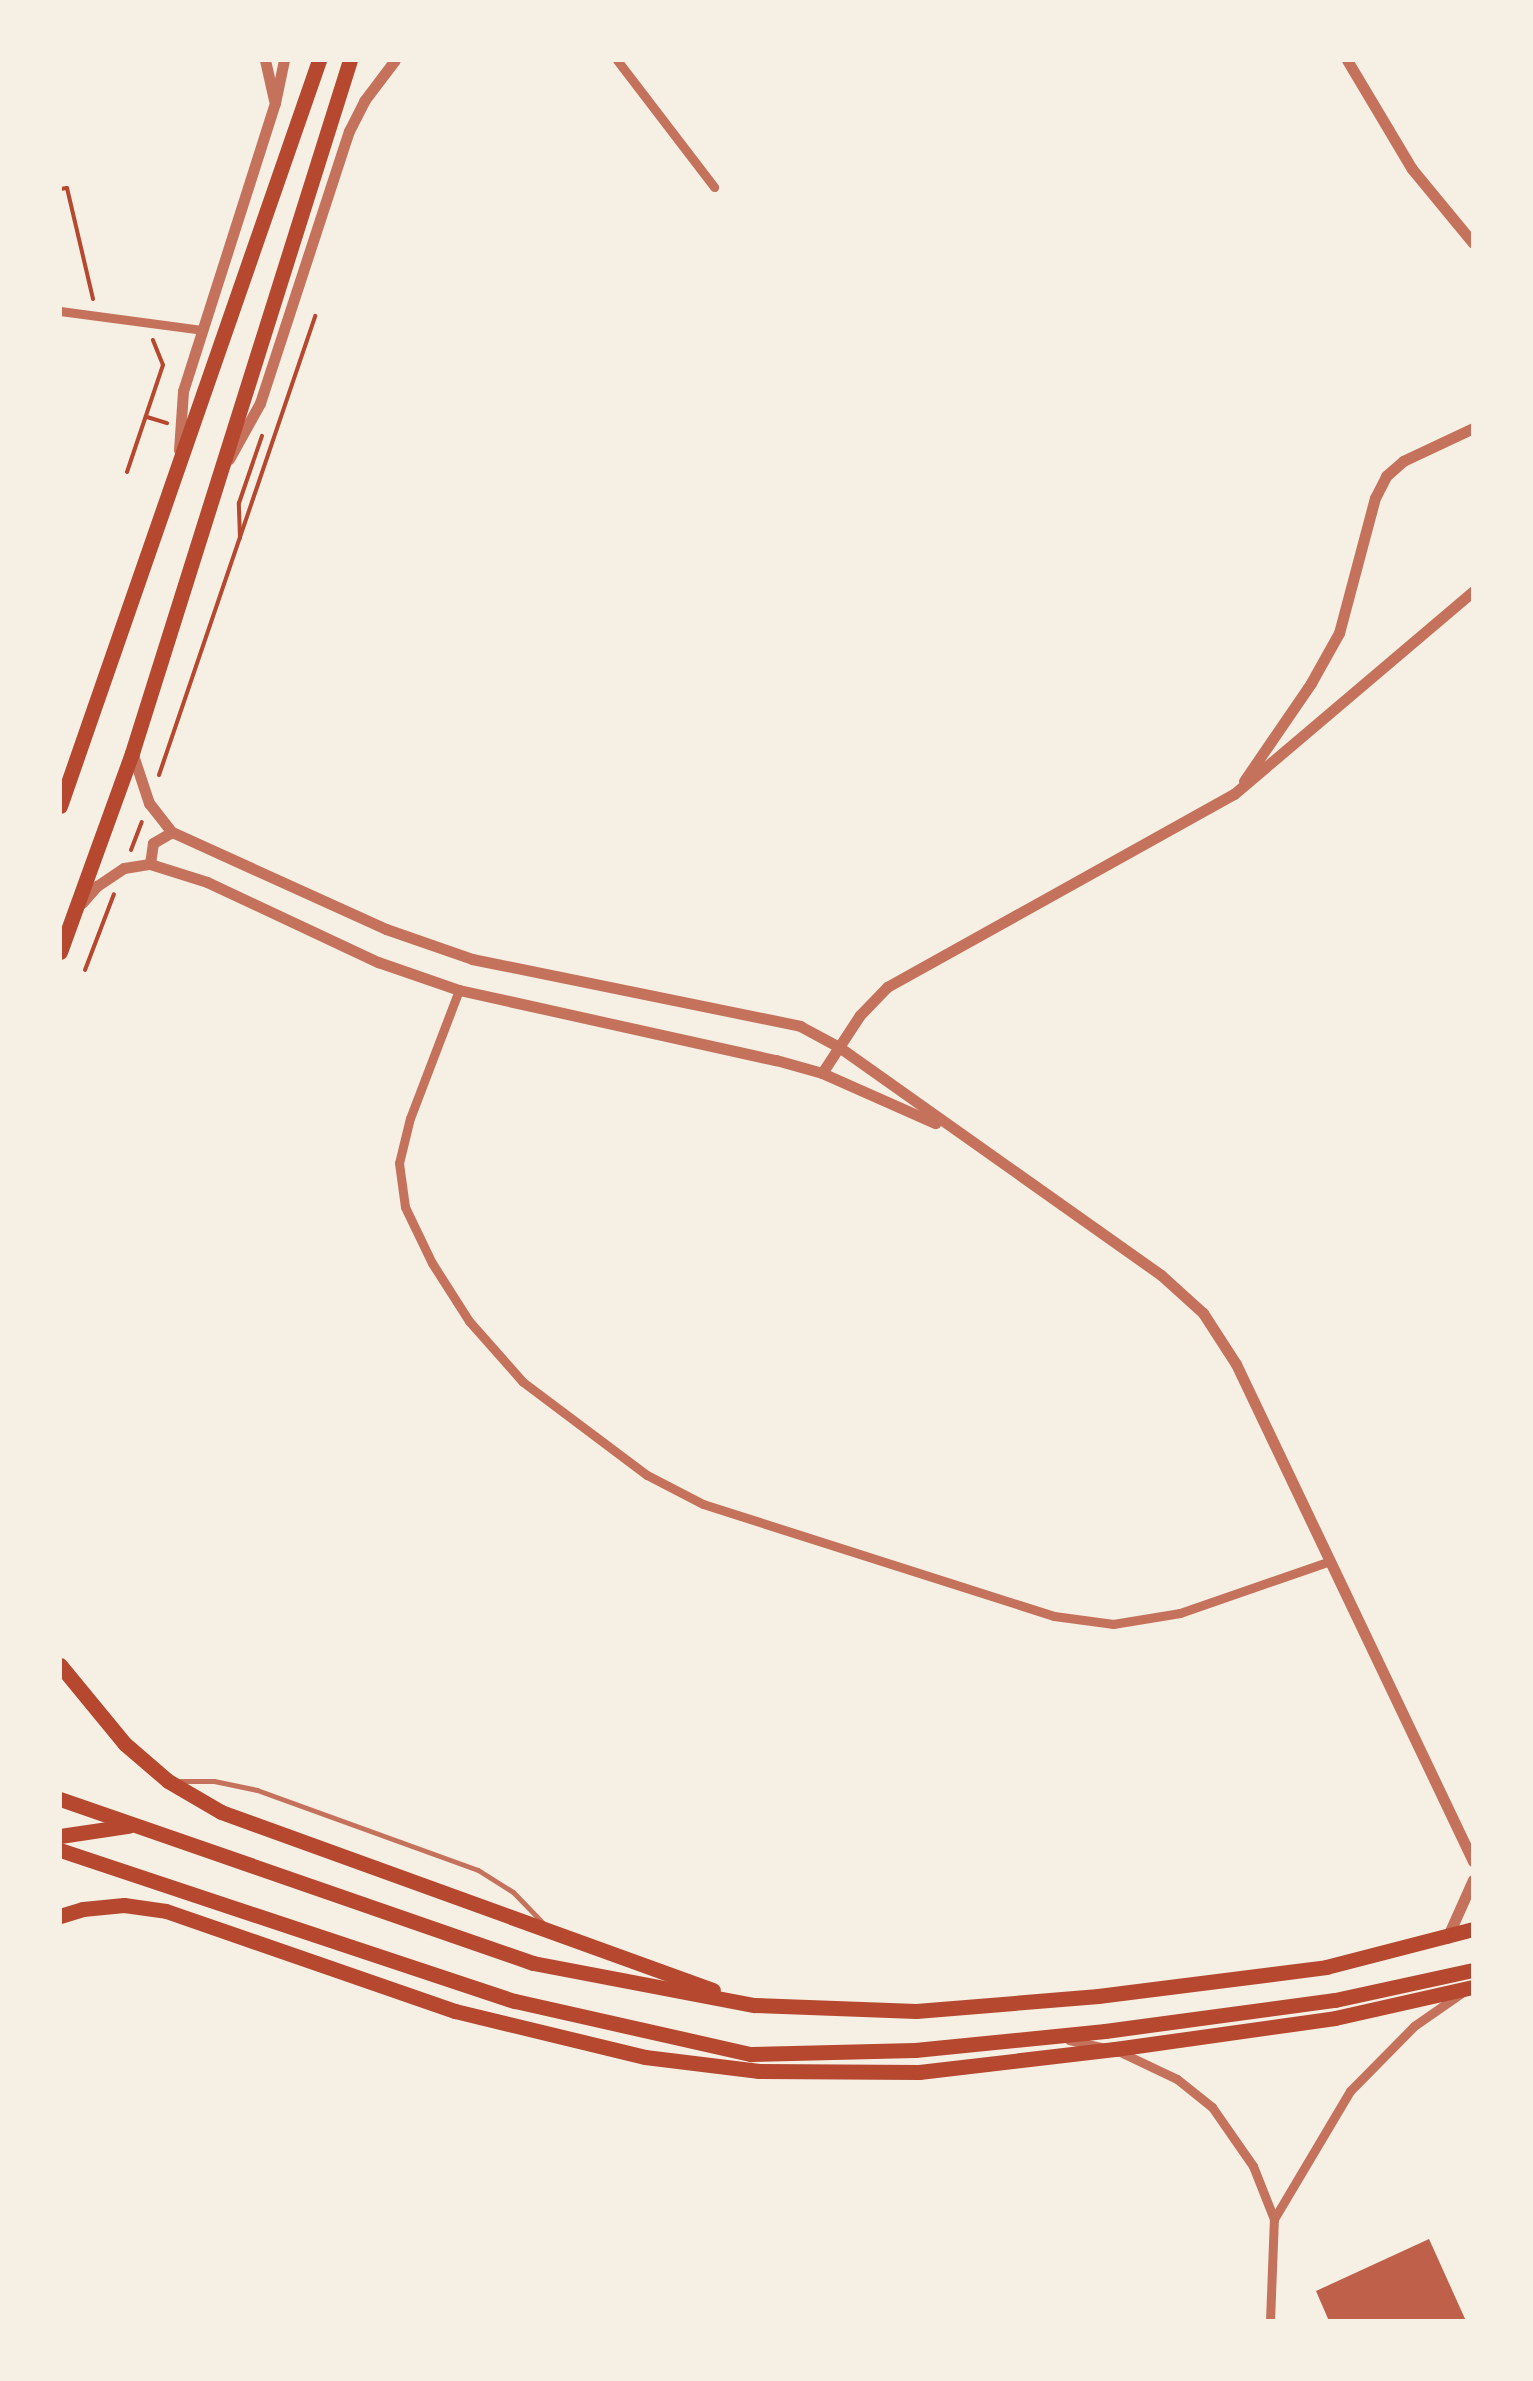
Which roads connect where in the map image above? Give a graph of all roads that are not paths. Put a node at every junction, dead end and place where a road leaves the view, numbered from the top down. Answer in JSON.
{"nodes":[{"id":1,"x":265,"y":60,"type":"edge"},
{"id":2,"x":284,"y":60,"type":"edge"},
{"id":3,"x":319,"y":60,"type":"edge"},
{"id":4,"x":350,"y":60,"type":"edge"},
{"id":5,"x":396,"y":60,"type":"edge"},
{"id":6,"x":617,"y":60,"type":"edge"},
{"id":7,"x":1346,"y":60,"type":"edge"},
{"id":8,"x":275,"y":102,"type":"junction"},
{"id":9,"x":714,"y":187,"type":"dead end"},
{"id":10,"x":1473,"y":243,"type":"edge"},
{"id":11,"x":60,"y":310,"type":"edge"},
{"id":12,"x":202,"y":330,"type":"junction"},
{"id":13,"x":1473,"y":428,"type":"edge"},
{"id":14,"x":178,"y":472,"type":"junction"},
{"id":15,"x":213,"y":490,"type":"junction"},
{"id":16,"x":1473,"y":591,"type":"edge"},
{"id":17,"x":132,"y":752,"type":"junction"},
{"id":18,"x":1234,"y":794,"type":"junction"},
{"id":19,"x":60,"y":806,"type":"edge"},
{"id":20,"x":172,"y":832,"type":"junction"},
{"id":21,"x":150,"y":864,"type":"junction"},
{"id":22,"x":72,"y":914,"type":"junction"},
{"id":23,"x":60,"y":952,"type":"edge"},
{"id":24,"x":459,"y":990,"type":"junction"},
{"id":25,"x":839,"y":1047,"type":"junction"},
{"id":26,"x":822,"y":1074,"type":"junction"},
{"id":27,"x":957,"y":1132,"type":"junction"},
{"id":28,"x":1330,"y":1561,"type":"junction"},
{"id":29,"x":60,"y":1665,"type":"edge"},
{"id":30,"x":168,"y":1780,"type":"junction"},
{"id":31,"x":60,"y":1799,"type":"edge"},
{"id":32,"x":137,"y":1826,"type":"junction"},
{"id":33,"x":60,"y":1836,"type":"edge"},
{"id":34,"x":60,"y":1850,"type":"edge"},
{"id":35,"x":1473,"y":1861,"type":"edge"},
{"id":36,"x":1473,"y":1880,"type":"edge"},
{"id":37,"x":60,"y":1916,"type":"edge"},
{"id":38,"x":549,"y":1928,"type":"junction"},
{"id":39,"x":1473,"y":1929,"type":"edge"},
{"id":40,"x":1448,"y":1938,"type":"junction"},
{"id":41,"x":1473,"y":1970,"type":"edge"},
{"id":42,"x":1470,"y":1988,"type":"edge"},
{"id":43,"x":754,"y":2005,"type":"junction"},
{"id":44,"x":1052,"y":2036,"type":"junction"},
{"id":45,"x":1115,"y":2050,"type":"junction"},
{"id":46,"x":1274,"y":2219,"type":"junction"},
{"id":47,"x":1270,"y":2321,"type":"edge"}],
"edges":[{"from":1,"to":8,"type":"street"},
{"from":2,"to":8,"type":"street"},
{"from":3,"to":14,"type":"main road"},
{"from":4,"to":15,"type":"main road"},
{"from":5,"to":15,"type":"street"},
{"from":6,"to":9,"type":"street"},
{"from":7,"to":10,"type":"street"},
{"from":8,"to":12,"type":"street"},
{"from":11,"to":12,"type":"street"},
{"from":12,"to":14,"type":"street"},
{"from":13,"to":18,"type":"street"},
{"from":14,"to":19,"type":"main road"},
{"from":15,"to":17,"type":"main road"},
{"from":16,"to":18,"type":"street"},
{"from":17,"to":20,"type":"street"},
{"from":17,"to":22,"type":"main road"},
{"from":18,"to":25,"type":"street"},
{"from":20,"to":21,"type":"street"},
{"from":20,"to":25,"type":"street"},
{"from":21,"to":22,"type":"street"},
{"from":21,"to":24,"type":"street"},
{"from":22,"to":23,"type":"main road"},
{"from":24,"to":26,"type":"street"},
{"from":24,"to":28,"type":"street"},
{"from":25,"to":26,"type":"street"},
{"from":25,"to":27,"type":"street"},
{"from":26,"to":27,"type":"street"},
{"from":27,"to":28,"type":"street"},
{"from":28,"to":35,"type":"street"},
{"from":29,"to":30,"type":"main road"},
{"from":30,"to":38,"type":"main road"},
{"from":30,"to":38,"type":"lane"},
{"from":31,"to":32,"type":"main road"},
{"from":32,"to":33,"type":"main road"},
{"from":32,"to":43,"type":"main road"},
{"from":34,"to":44,"type":"main road"},
{"from":36,"to":40,"type":"street"},
{"from":37,"to":45,"type":"main road"},
{"from":38,"to":43,"type":"main road"},
{"from":39,"to":40,"type":"main road"},
{"from":40,"to":43,"type":"main road"},
{"from":41,"to":44,"type":"main road"},
{"from":42,"to":45,"type":"main road"},
{"from":42,"to":46,"type":"street"},
{"from":44,"to":45,"type":"street"},
{"from":45,"to":46,"type":"street"},
{"from":46,"to":47,"type":"street"}]}
